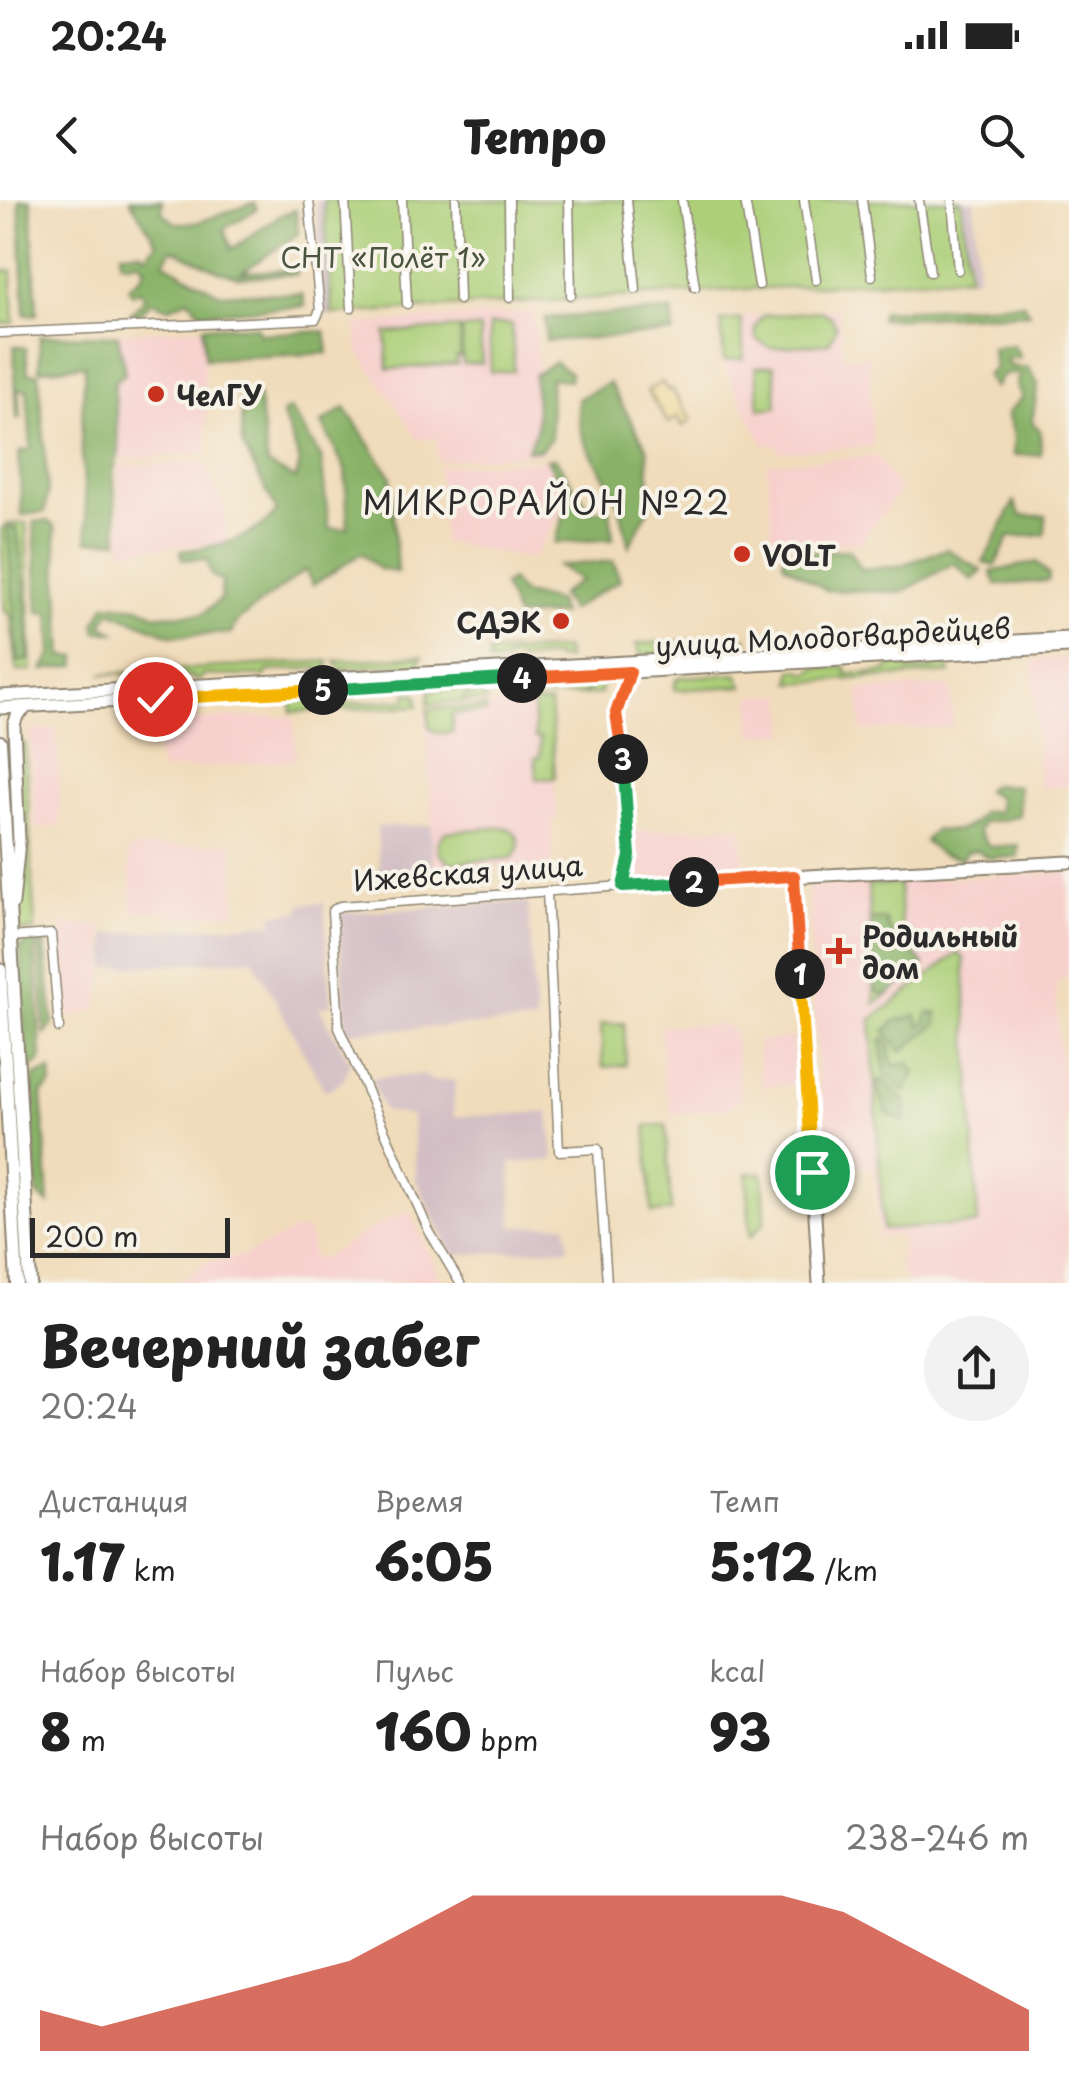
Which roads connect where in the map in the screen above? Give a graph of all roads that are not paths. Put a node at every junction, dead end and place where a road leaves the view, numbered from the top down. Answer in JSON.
{"nodes":[{"id":1,"x":309,"y":200,"type":"edge"},
{"id":2,"x":345,"y":200,"type":"edge"},
{"id":3,"x":402,"y":200,"type":"edge"},
{"id":4,"x":456,"y":200,"type":"edge"},
{"id":5,"x":509,"y":200,"type":"edge"},
{"id":6,"x":569,"y":200,"type":"edge"},
{"id":7,"x":627,"y":200,"type":"edge"},
{"id":8,"x":682,"y":200,"type":"edge"},
{"id":9,"x":745,"y":200,"type":"edge"},
{"id":10,"x":804,"y":200,"type":"edge"},
{"id":11,"x":862,"y":200,"type":"edge"},
{"id":12,"x":919,"y":200,"type":"edge"},
{"id":13,"x":952,"y":200,"type":"edge"},
{"id":14,"x":958,"y":270,"type":"dead end"},
{"id":15,"x":930,"y":272,"type":"dead end"},
{"id":16,"x":872,"y":276,"type":"dead end"},
{"id":17,"x":816,"y":280,"type":"dead end"},
{"id":18,"x":759,"y":285,"type":"dead end"},
{"id":19,"x":694,"y":288,"type":"dead end"},
{"id":20,"x":636,"y":289,"type":"dead end"},
{"id":21,"x":571,"y":295,"type":"dead end"},
{"id":22,"x":510,"y":298,"type":"dead end"},
{"id":23,"x":459,"y":300,"type":"dead end"},
{"id":24,"x":407,"y":304,"type":"dead end"},
{"id":25,"x":351,"y":308,"type":"dead end"},
{"id":26,"x":0,"y":333,"type":"edge"},
{"id":27,"x":1069,"y":638,"type":"edge"},
{"id":28,"x":1069,"y":648,"type":"edge"},
{"id":29,"x":630,"y":668,"type":"junction"},
{"id":30,"x":0,"y":696,"type":"edge"},
{"id":31,"x":28,"y":706,"type":"junction"},
{"id":32,"x":0,"y":708,"type":"edge"},
{"id":33,"x":0,"y":742,"type":"edge"},
{"id":34,"x":1069,"y":862,"type":"edge"},
{"id":35,"x":794,"y":876,"type":"junction"},
{"id":36,"x":623,"y":886,"type":"junction"},
{"id":37,"x":547,"y":891,"type":"junction"},
{"id":38,"x":10,"y":930,"type":"junction"},
{"id":39,"x":0,"y":970,"type":"edge"},
{"id":40,"x":60,"y":1028,"type":"dead end"},
{"id":41,"x":18,"y":1283,"type":"edge"},
{"id":42,"x":30,"y":1283,"type":"edge"},
{"id":43,"x":460,"y":1283,"type":"edge"},
{"id":44,"x":606,"y":1283,"type":"edge"},
{"id":45,"x":818,"y":1283,"type":"edge"}],
"edges":[{"from":1,"to":26,"type":"street"},
{"from":2,"to":25,"type":"street"},
{"from":3,"to":24,"type":"street"},
{"from":4,"to":23,"type":"street"},
{"from":5,"to":22,"type":"street"},
{"from":6,"to":21,"type":"street"},
{"from":7,"to":20,"type":"street"},
{"from":8,"to":19,"type":"street"},
{"from":9,"to":18,"type":"street"},
{"from":10,"to":17,"type":"street"},
{"from":11,"to":16,"type":"street"},
{"from":12,"to":15,"type":"street"},
{"from":13,"to":14,"type":"street"},
{"from":27,"to":29,"type":"main road","name":"улица Молодогвардейцев"},
{"from":28,"to":29,"type":"main road","name":"улица Молодогвардейцев"},
{"from":29,"to":30,"type":"main road","name":"улица Молодогвардейцев"},
{"from":29,"to":31,"type":"main road","name":"улица Молодогвардейцев"},
{"from":29,"to":36,"type":"main road"},
{"from":31,"to":32,"type":"main road","name":"улица Молодогвардейцев"},
{"from":31,"to":38,"type":"main road"},
{"from":33,"to":38,"type":"main road"},
{"from":34,"to":35,"type":"main road","name":"Ижевская улица"},
{"from":35,"to":36,"type":"main road","name":"Ижевская улица"},
{"from":35,"to":45,"type":"main road"},
{"from":36,"to":37,"type":"street","name":"Ижевская улица"},
{"from":37,"to":43,"type":"street","name":"Ижевская улица"},
{"from":37,"to":44,"type":"street"},
{"from":38,"to":40,"type":"street"},
{"from":38,"to":42,"type":"main road"},
{"from":39,"to":41,"type":"main road"}]}
